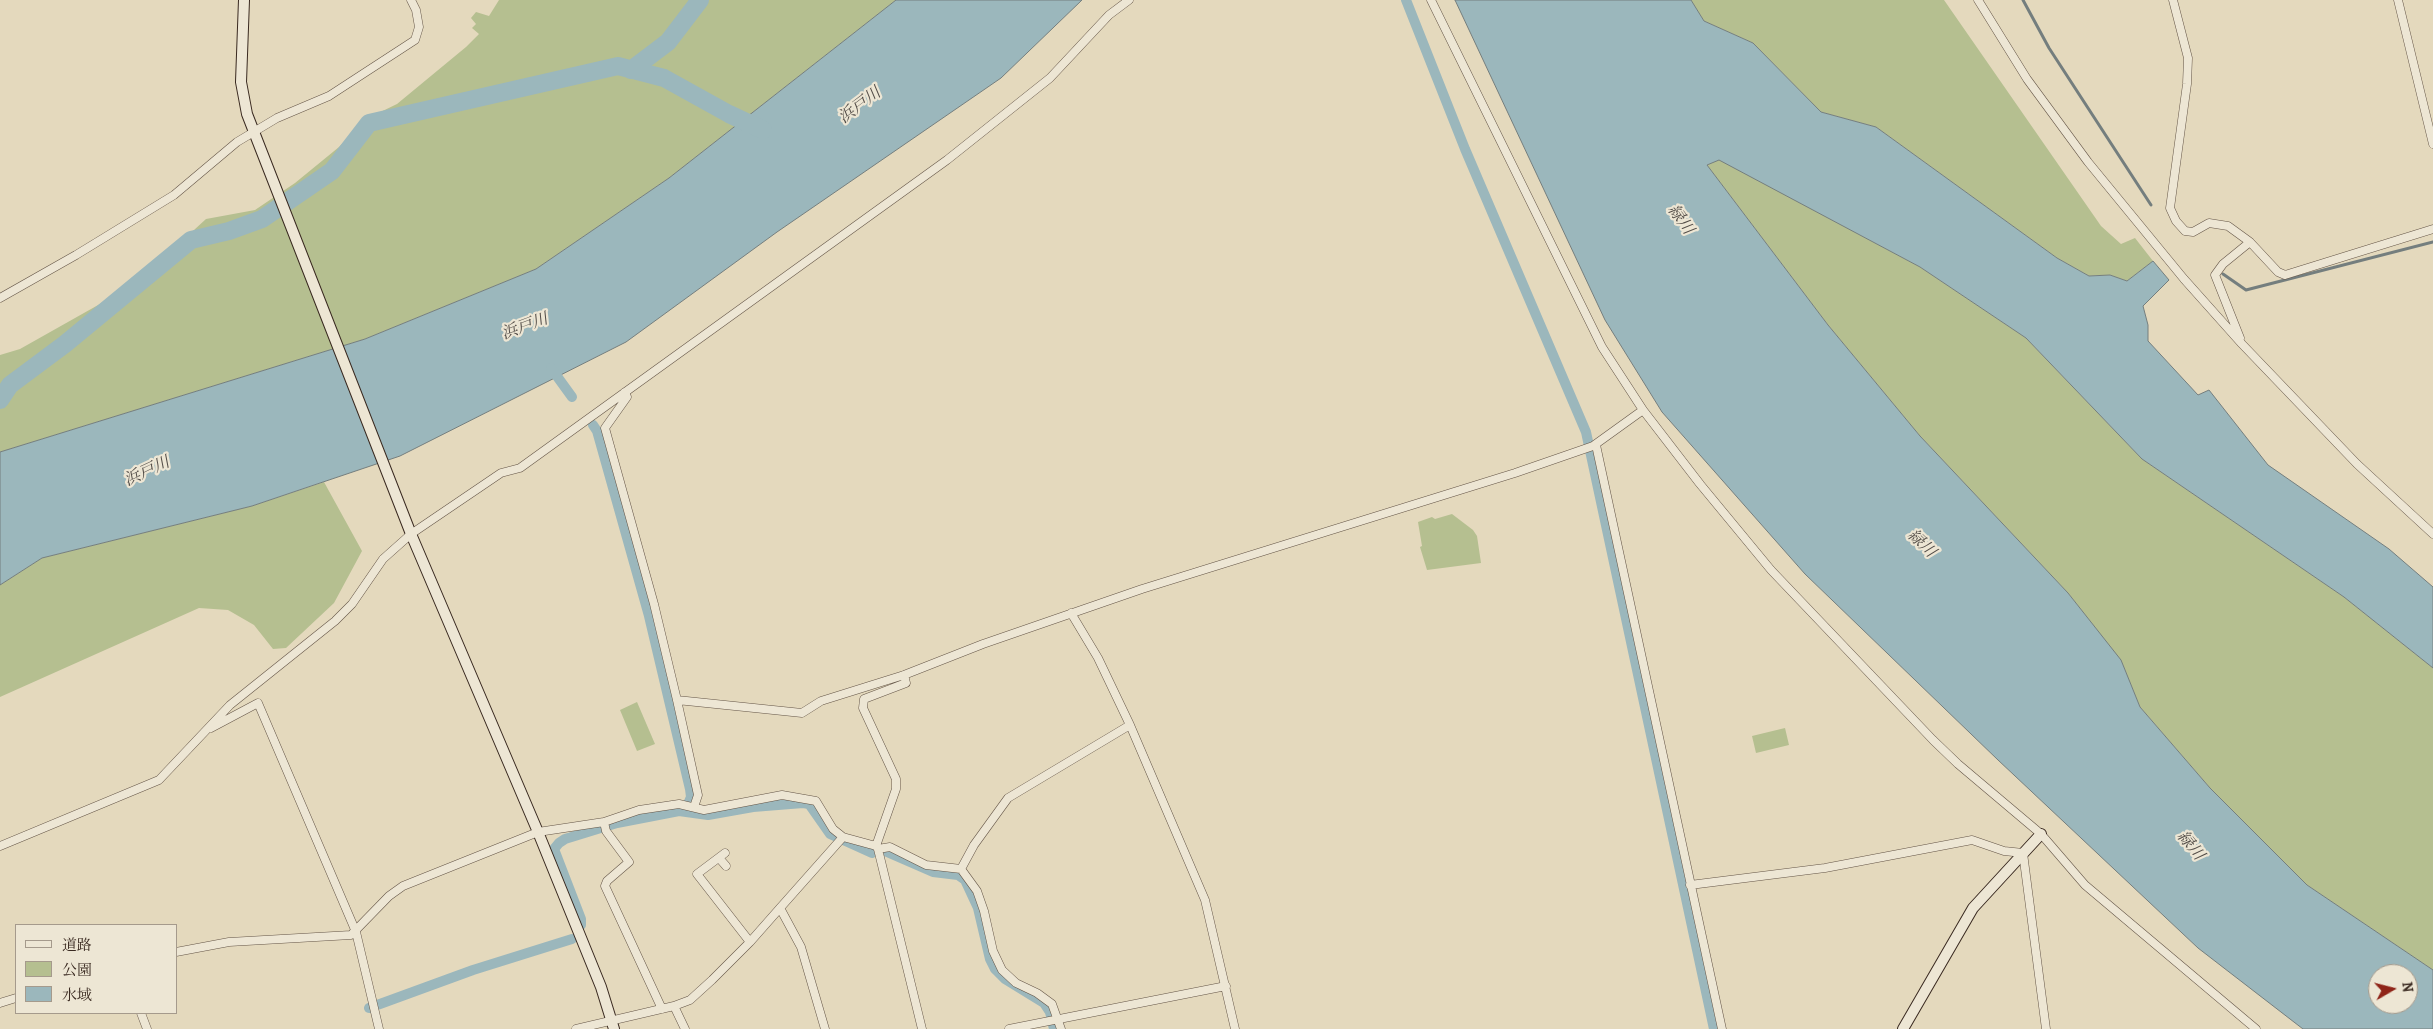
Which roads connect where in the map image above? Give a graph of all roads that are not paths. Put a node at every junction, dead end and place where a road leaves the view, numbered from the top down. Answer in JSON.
{"nodes":[{"id":1,"x":244,"y":0,"type":"edge"},
{"id":2,"x":411,"y":0,"type":"edge"},
{"id":3,"x":1129,"y":0,"type":"edge"},
{"id":4,"x":1431,"y":0,"type":"edge"},
{"id":5,"x":1978,"y":0,"type":"edge"},
{"id":6,"x":2173,"y":0,"type":"edge"},
{"id":7,"x":2398,"y":0,"type":"edge"},
{"id":8,"x":254,"y":132,"type":"junction"},
{"id":9,"x":2433,"y":144,"type":"edge"},
{"id":10,"x":2433,"y":229,"type":"edge"},
{"id":11,"x":2250,"y":242,"type":"junction"},
{"id":12,"x":0,"y":298,"type":"edge"},
{"id":13,"x":2242,"y":344,"type":"junction"},
{"id":14,"x":625,"y":392,"type":"junction"},
{"id":15,"x":1643,"y":410,"type":"junction"},
{"id":16,"x":1595,"y":445,"type":"junction"},
{"id":17,"x":411,"y":534,"type":"junction"},
{"id":18,"x":2433,"y":534,"type":"edge"},
{"id":19,"x":1071,"y":613,"type":"junction"},
{"id":20,"x":904,"y":675,"type":"junction"},
{"id":21,"x":677,"y":700,"type":"junction"},
{"id":22,"x":1130,"y":725,"type":"junction"},
{"id":23,"x":205,"y":731,"type":"junction"},
{"id":24,"x":690,"y":806,"type":"junction"},
{"id":25,"x":605,"y":826,"type":"junction"},
{"id":26,"x":538,"y":832,"type":"junction"},
{"id":27,"x":2041,"y":834,"type":"junction"},
{"id":28,"x":842,"y":839,"type":"junction"},
{"id":29,"x":0,"y":846,"type":"edge"},
{"id":30,"x":877,"y":848,"type":"junction"},
{"id":31,"x":2023,"y":852,"type":"junction"},
{"id":32,"x":726,"y":866,"type":"dead end"},
{"id":33,"x":961,"y":870,"type":"junction"},
{"id":34,"x":1690,"y":885,"type":"junction"},
{"id":35,"x":780,"y":908,"type":"junction"},
{"id":36,"x":356,"y":932,"type":"junction"},
{"id":37,"x":750,"y":942,"type":"junction"},
{"id":38,"x":178,"y":952,"type":"edge"},
{"id":39,"x":1226,"y":986,"type":"junction"},
{"id":40,"x":15,"y":998,"type":"edge"},
{"id":41,"x":0,"y":1004,"type":"edge"},
{"id":42,"x":674,"y":1006,"type":"junction"},
{"id":43,"x":662,"y":1009,"type":"junction"},
{"id":44,"x":141,"y":1014,"type":"edge"},
{"id":45,"x":1054,"y":1019,"type":"junction"},
{"id":46,"x":613,"y":1025,"type":"edge"},
{"id":47,"x":147,"y":1029,"type":"edge"},
{"id":48,"x":380,"y":1029,"type":"edge"},
{"id":49,"x":576,"y":1029,"type":"edge"},
{"id":50,"x":685,"y":1029,"type":"edge"},
{"id":51,"x":825,"y":1029,"type":"edge"},
{"id":52,"x":922,"y":1029,"type":"edge"},
{"id":53,"x":1008,"y":1029,"type":"edge"},
{"id":54,"x":1061,"y":1029,"type":"edge"},
{"id":55,"x":1235,"y":1029,"type":"edge"},
{"id":56,"x":1722,"y":1029,"type":"edge"},
{"id":57,"x":1903,"y":1029,"type":"edge"},
{"id":58,"x":2046,"y":1029,"type":"edge"},
{"id":59,"x":2256,"y":1029,"type":"edge"}],
"edges":[{"from":1,"to":8,"type":"street"},
{"from":2,"to":8,"type":"street"},
{"from":3,"to":14,"type":"street"},
{"from":4,"to":15,"type":"street"},
{"from":5,"to":13,"type":"street"},
{"from":6,"to":11,"type":"street"},
{"from":7,"to":9,"type":"street"},
{"from":8,"to":12,"type":"street"},
{"from":8,"to":17,"type":"street"},
{"from":10,"to":11,"type":"street"},
{"from":11,"to":13,"type":"street"},
{"from":13,"to":18,"type":"street"},
{"from":14,"to":17,"type":"street"},
{"from":14,"to":21,"type":"street"},
{"from":15,"to":16,"type":"street"},
{"from":15,"to":27,"type":"street"},
{"from":16,"to":19,"type":"street"},
{"from":16,"to":34,"type":"street"},
{"from":17,"to":23,"type":"street"},
{"from":17,"to":26,"type":"street"},
{"from":19,"to":20,"type":"street"},
{"from":19,"to":22,"type":"street"},
{"from":20,"to":21,"type":"street"},
{"from":20,"to":30,"type":"street"},
{"from":21,"to":24,"type":"street"},
{"from":22,"to":33,"type":"street"},
{"from":22,"to":39,"type":"street"},
{"from":23,"to":29,"type":"street"},
{"from":23,"to":36,"type":"street"},
{"from":24,"to":25,"type":"street"},
{"from":24,"to":28,"type":"street"},
{"from":25,"to":26,"type":"street"},
{"from":25,"to":43,"type":"street"},
{"from":26,"to":36,"type":"street"},
{"from":26,"to":46,"type":"street"},
{"from":27,"to":31,"type":"street"},
{"from":27,"to":59,"type":"street"},
{"from":28,"to":30,"type":"street"},
{"from":28,"to":35,"type":"street"},
{"from":30,"to":33,"type":"street"},
{"from":30,"to":52,"type":"street"},
{"from":31,"to":34,"type":"street"},
{"from":31,"to":57,"type":"street"},
{"from":31,"to":58,"type":"street"},
{"from":32,"to":37,"type":"street"},
{"from":33,"to":45,"type":"street"},
{"from":34,"to":56,"type":"street"},
{"from":35,"to":37,"type":"street"},
{"from":35,"to":51,"type":"street"},
{"from":36,"to":38,"type":"street"},
{"from":36,"to":48,"type":"street"},
{"from":37,"to":42,"type":"street"},
{"from":39,"to":45,"type":"street"},
{"from":39,"to":55,"type":"street"},
{"from":40,"to":41,"type":"street"},
{"from":42,"to":43,"type":"street"},
{"from":42,"to":50,"type":"street"},
{"from":43,"to":46,"type":"street"},
{"from":44,"to":47,"type":"street"},
{"from":45,"to":53,"type":"street"},
{"from":45,"to":54,"type":"street"},
{"from":46,"to":49,"type":"street"}]}
